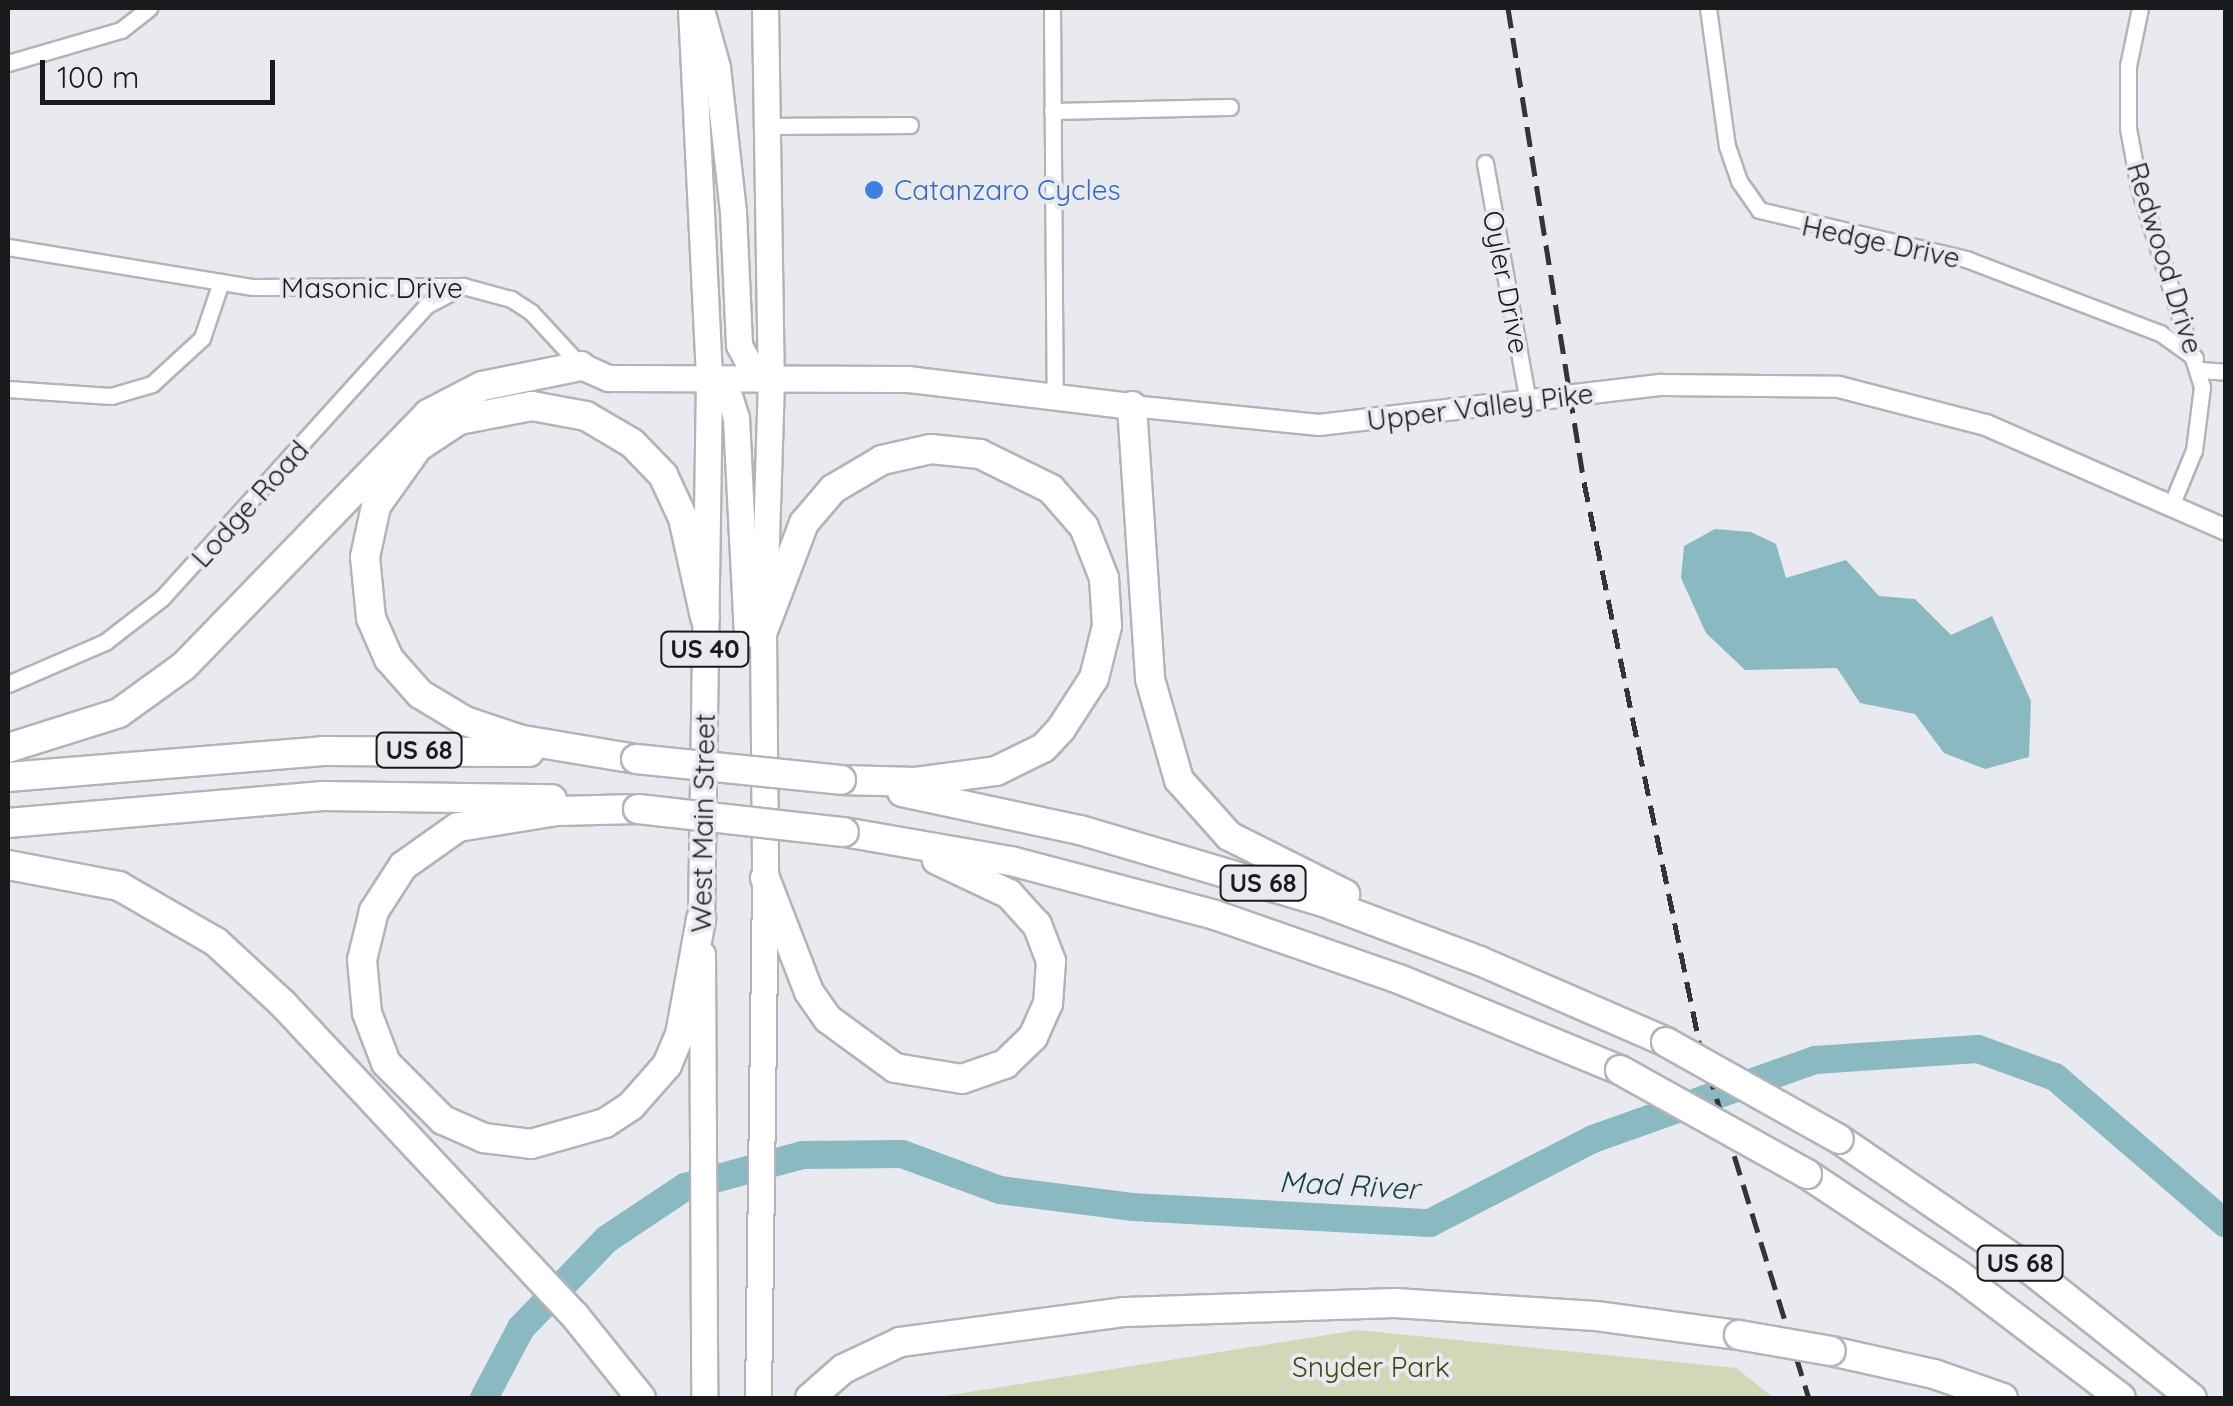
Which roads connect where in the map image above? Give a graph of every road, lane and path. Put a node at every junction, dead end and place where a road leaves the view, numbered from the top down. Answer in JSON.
{"nodes":[{"id":1,"x":148,"y":8,"type":"edge"},
{"id":2,"x":691,"y":8,"type":"edge"},
{"id":3,"x":701,"y":8,"type":"edge"},
{"id":4,"x":765,"y":8,"type":"edge"},
{"id":5,"x":1052,"y":8,"type":"edge"},
{"id":6,"x":1708,"y":8,"type":"edge"},
{"id":7,"x":2140,"y":8,"type":"edge"},
{"id":8,"x":8,"y":63,"type":"edge"},
{"id":9,"x":1230,"y":107,"type":"dead end"},
{"id":10,"x":1052,"y":110,"type":"junction"},
{"id":11,"x":767,"y":126,"type":"junction"},
{"id":12,"x":910,"y":126,"type":"dead end"},
{"id":13,"x":1485,"y":163,"type":"dead end"},
{"id":14,"x":8,"y":248,"type":"edge"},
{"id":15,"x":221,"y":282,"type":"junction"},
{"id":16,"x":463,"y":286,"type":"junction"},
{"id":17,"x":2198,"y":364,"type":"junction"},
{"id":18,"x":581,"y":366,"type":"junction"},
{"id":19,"x":2226,"y":372,"type":"edge"},
{"id":20,"x":709,"y":380,"type":"junction"},
{"id":21,"x":770,"y":380,"type":"junction"},
{"id":22,"x":8,"y":389,"type":"edge"},
{"id":23,"x":1055,"y":395,"type":"junction"},
{"id":24,"x":1528,"y":402,"type":"junction"},
{"id":25,"x":1132,"y":406,"type":"junction"},
{"id":26,"x":2171,"y":506,"type":"junction"},
{"id":27,"x":2226,"y":530,"type":"edge"},
{"id":28,"x":705,"y":618,"type":"junction"},
{"id":29,"x":763,"y":631,"type":"junction"},
{"id":30,"x":8,"y":684,"type":"edge"},
{"id":31,"x":764,"y":727,"type":"junction"},
{"id":32,"x":8,"y":748,"type":"edge"},
{"id":33,"x":636,"y":759,"type":"junction"},
{"id":34,"x":8,"y":777,"type":"edge"},
{"id":35,"x":842,"y":780,"type":"junction"},
{"id":36,"x":638,"y":810,"type":"junction"},
{"id":37,"x":8,"y":823,"type":"edge"},
{"id":38,"x":844,"y":832,"type":"junction"},
{"id":39,"x":8,"y":865,"type":"edge"},
{"id":40,"x":766,"y":878,"type":"junction"},
{"id":41,"x":701,"y":919,"type":"junction"},
{"id":42,"x":1480,"y":960,"type":"junction"},
{"id":43,"x":641,"y":1398,"type":"edge"},
{"id":44,"x":704,"y":1398,"type":"edge"},
{"id":45,"x":758,"y":1398,"type":"edge"},
{"id":46,"x":810,"y":1398,"type":"edge"},
{"id":47,"x":2002,"y":1398,"type":"edge"},
{"id":48,"x":2121,"y":1398,"type":"edge"},
{"id":49,"x":2192,"y":1398,"type":"edge"}],
"edges":[{"from":1,"to":8,"type":"street"},
{"from":2,"to":20,"type":"main road","name":"West Main Street","number":"US 40"},
{"from":3,"to":21,"type":"main road"},
{"from":4,"to":11,"type":"main road","number":"US 40"},
{"from":5,"to":10,"type":"street"},
{"from":6,"to":17,"type":"street","name":"Hedge Drive"},
{"from":7,"to":17,"type":"street","name":"Redwood Drive"},
{"from":9,"to":10,"type":"street"},
{"from":10,"to":23,"type":"street"},
{"from":11,"to":12,"type":"street"},
{"from":11,"to":21,"type":"main road","number":"US 40"},
{"from":13,"to":24,"type":"street","name":"Oyler Drive"},
{"from":14,"to":15,"type":"street","name":"Masonic Drive"},
{"from":15,"to":16,"type":"street","name":"Masonic Drive"},
{"from":15,"to":22,"type":"street"},
{"from":16,"to":18,"type":"street","name":"Masonic Drive"},
{"from":16,"to":30,"type":"street","name":"Lodge Road"},
{"from":17,"to":19,"type":"street"},
{"from":17,"to":26,"type":"street","name":"Redwood Drive"},
{"from":18,"to":20,"type":"main road"},
{"from":18,"to":32,"type":"highway"},
{"from":20,"to":21,"type":"main road","name":"Upper Valley Pike"},
{"from":20,"to":28,"type":"main road","name":"West Main Street","number":"US 40"},
{"from":20,"to":31,"type":"main road"},
{"from":21,"to":23,"type":"main road","name":"Upper Valley Pike"},
{"from":21,"to":29,"type":"main road","number":"US 40"},
{"from":23,"to":25,"type":"main road","name":"Upper Valley Pike"},
{"from":24,"to":25,"type":"street","name":"Upper Valley Pike"},
{"from":24,"to":26,"type":"street","name":"Upper Valley Pike"},
{"from":25,"to":42,"type":"highway"},
{"from":26,"to":27,"type":"street","name":"Upper Valley Pike"},
{"from":28,"to":33,"type":"highway"},
{"from":28,"to":41,"type":"main road","name":"West Main Street","number":"US 40"},
{"from":29,"to":31,"type":"main road","number":"US 40"},
{"from":29,"to":35,"type":"highway"},
{"from":31,"to":40,"type":"main road","number":"US 40"},
{"from":33,"to":34,"type":"highway","number":"US 68"},
{"from":33,"to":35,"type":"highway","number":"US 68","bridge":true},
{"from":35,"to":42,"type":"highway","number":"US 68"},
{"from":36,"to":37,"type":"highway","number":"US 68"},
{"from":36,"to":38,"type":"highway","number":"US 68","bridge":true},
{"from":36,"to":41,"type":"highway"},
{"from":38,"to":40,"type":"highway"},
{"from":38,"to":48,"type":"highway","number":"US 68","bridge":true},
{"from":39,"to":43,"type":"highway"},
{"from":40,"to":45,"type":"main road","number":"US 40"},
{"from":41,"to":44,"type":"main road","name":"West Main Street","number":"US 40"},
{"from":42,"to":49,"type":"highway","number":"US 68","bridge":true},
{"from":46,"to":47,"type":"highway","bridge":true}]}
